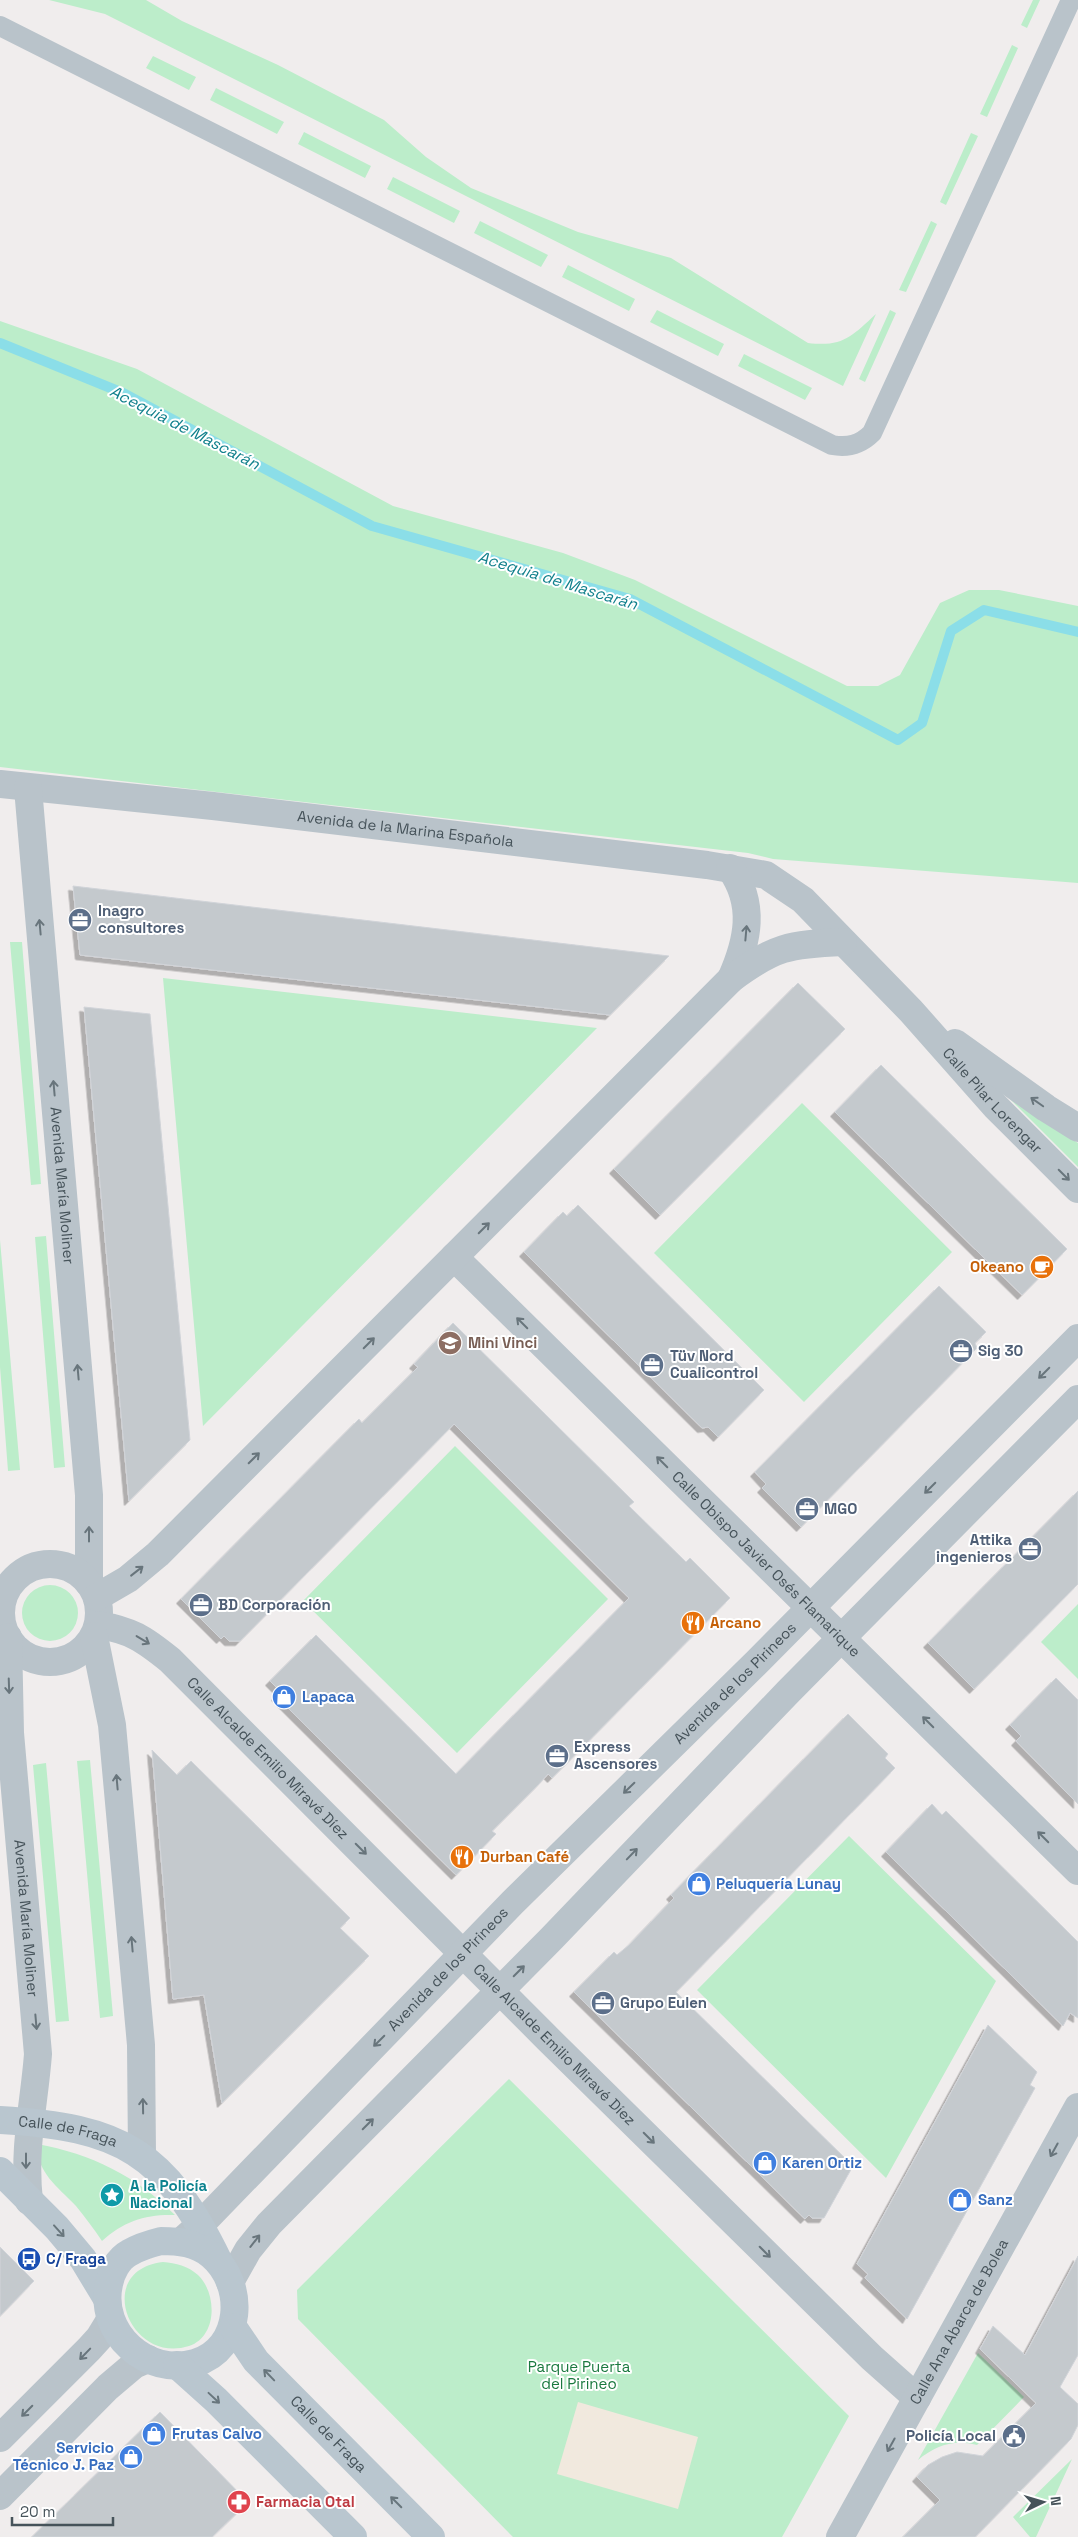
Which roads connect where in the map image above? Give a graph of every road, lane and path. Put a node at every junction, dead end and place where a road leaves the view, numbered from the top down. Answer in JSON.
{"nodes":[{"id":1,"x":1071,"y":0,"type":"edge"},
{"id":2,"x":0,"y":26,"type":"edge"},
{"id":3,"x":0,"y":784,"type":"edge"},
{"id":4,"x":28,"y":788,"type":"junction"},
{"id":5,"x":730,"y":868,"type":"junction"},
{"id":6,"x":803,"y":900,"type":"joint"},
{"id":7,"x":843,"y":942,"type":"junction"},
{"id":8,"x":731,"y":979,"type":"junction"},
{"id":9,"x":911,"y":1011,"type":"junction"},
{"id":10,"x":1078,"y":1128,"type":"edge"},
{"id":11,"x":1078,"y":1189,"type":"edge"},
{"id":12,"x":454,"y":1257,"type":"junction"},
{"id":13,"x":1078,"y":1338,"type":"edge"},
{"id":14,"x":1078,"y":1399,"type":"edge"},
{"id":15,"x":2,"y":1586,"type":"edge"},
{"id":16,"x":92,"y":1590,"type":"junction"},
{"id":17,"x":811,"y":1608,"type":"junction"},
{"id":18,"x":96,"y":1630,"type":"junction"},
{"id":19,"x":8,"y":1637,"type":"junction"},
{"id":20,"x":842,"y":1638,"type":"junction"},
{"id":21,"x":1078,"y":1872,"type":"edge"},
{"id":22,"x":465,"y":1953,"type":"junction"},
{"id":23,"x":500,"y":1990,"type":"junction"},
{"id":24,"x":1078,"y":2107,"type":"edge"},
{"id":25,"x":0,"y":2120,"type":"edge"},
{"id":26,"x":30,"y":2122,"type":"junction"},
{"id":27,"x":142,"y":2155,"type":"junction"},
{"id":28,"x":0,"y":2171,"type":"edge"},
{"id":29,"x":29,"y":2201,"type":"junction"},
{"id":30,"x":191,"y":2233,"type":"junction"},
{"id":31,"x":226,"y":2275,"type":"junction"},
{"id":32,"x":108,"y":2309,"type":"junction"},
{"id":33,"x":233,"y":2326,"type":"junction"},
{"id":34,"x":148,"y":2359,"type":"junction"},
{"id":35,"x":177,"y":2365,"type":"junction"},
{"id":36,"x":917,"y":2398,"type":"junction"},
{"id":37,"x":0,"y":2438,"type":"edge"},
{"id":38,"x":0,"y":2496,"type":"edge"},
{"id":39,"x":353,"y":2537,"type":"edge"},
{"id":40,"x":431,"y":2537,"type":"edge"},
{"id":41,"x":840,"y":2537,"type":"edge"}],
"edges":[{"from":1,"to":2,"type":"lane"},
{"from":3,"to":4,"type":"street","name":"Avenida de la Marina Española"},
{"from":4,"to":5,"type":"street","name":"Avenida de la Marina Española"},
{"from":16,"to":4,"type":"street","name":"Avenida María Moliner","one_way":true},
{"from":5,"to":6,"type":"street","name":"Avenida de la Marina Española"},
{"from":8,"to":5,"type":"street","one_way":true},
{"from":6,"to":7,"type":"street","name":"Calle Pilar Lorengar"},
{"from":7,"to":8,"type":"street"},
{"from":7,"to":9,"type":"street","name":"Calle Pilar Lorengar"},
{"from":12,"to":8,"type":"street","one_way":true},
{"from":10,"to":9,"type":"street","name":"Calle Pilar Lorengar","one_way":true},
{"from":9,"to":11,"type":"street","name":"Calle Pilar Lorengar","one_way":true},
{"from":16,"to":12,"type":"street","one_way":true},
{"from":17,"to":12,"type":"street","name":"Calle Obispo Javier Osés Flamarique","one_way":true},
{"from":13,"to":17,"type":"street","name":"Avenida de los Pirineos","one_way":true},
{"from":14,"to":20,"type":"street"},
{"from":15,"to":16,"type":"street"},
{"from":15,"to":19,"type":"street"},
{"from":16,"to":18,"type":"street"},
{"from":17,"to":20,"type":"street","name":"Calle Obispo Javier Osés Flamarique"},
{"from":17,"to":22,"type":"street","name":"Avenida de los Pirineos","one_way":true},
{"from":18,"to":19,"type":"street"},
{"from":18,"to":22,"type":"street","name":"Calle Alcalde Emilio Miravé Díez","one_way":true},
{"from":27,"to":18,"type":"street","one_way":true},
{"from":19,"to":26,"type":"street","name":"Avenida María Moliner","one_way":true},
{"from":21,"to":20,"type":"street","name":"Calle Obispo Javier Osés Flamarique","one_way":true},
{"from":23,"to":20,"type":"street","one_way":true},
{"from":22,"to":23,"type":"street","name":"Calle Alcalde Emilio Miravé Díez"},
{"from":22,"to":30,"type":"street","name":"Avenida de los Pirineos","one_way":true},
{"from":31,"to":23,"type":"street","one_way":true},
{"from":23,"to":36,"type":"street","name":"Calle Alcalde Emilio Miravé Díez","one_way":true},
{"from":24,"to":36,"type":"street","name":"Calle Ana Abarca de Bolea","one_way":true},
{"from":25,"to":26,"type":"main road","name":"Calle de Fraga"},
{"from":26,"to":27,"type":"main road","name":"Calle de Fraga"},
{"from":26,"to":29,"type":"street","name":"Avenida María Moliner","one_way":true},
{"from":27,"to":30,"type":"main road","name":"Calle de Fraga"},
{"from":28,"to":29,"type":"main road"},
{"from":29,"to":32,"type":"main road","one_way":true},
{"from":30,"to":31,"type":"main road"},
{"from":30,"to":32,"type":"main road"},
{"from":31,"to":33,"type":"main road"},
{"from":32,"to":34,"type":"main road"},
{"from":32,"to":37,"type":"street","one_way":true},
{"from":33,"to":35,"type":"main road"},
{"from":40,"to":33,"type":"main road","name":"Calle de Fraga","one_way":true},
{"from":34,"to":35,"type":"main road"},
{"from":34,"to":38,"type":"street"},
{"from":35,"to":39,"type":"main road","one_way":true},
{"from":36,"to":41,"type":"street","name":"Calle Ana Abarca de Bolea","one_way":true}]}
